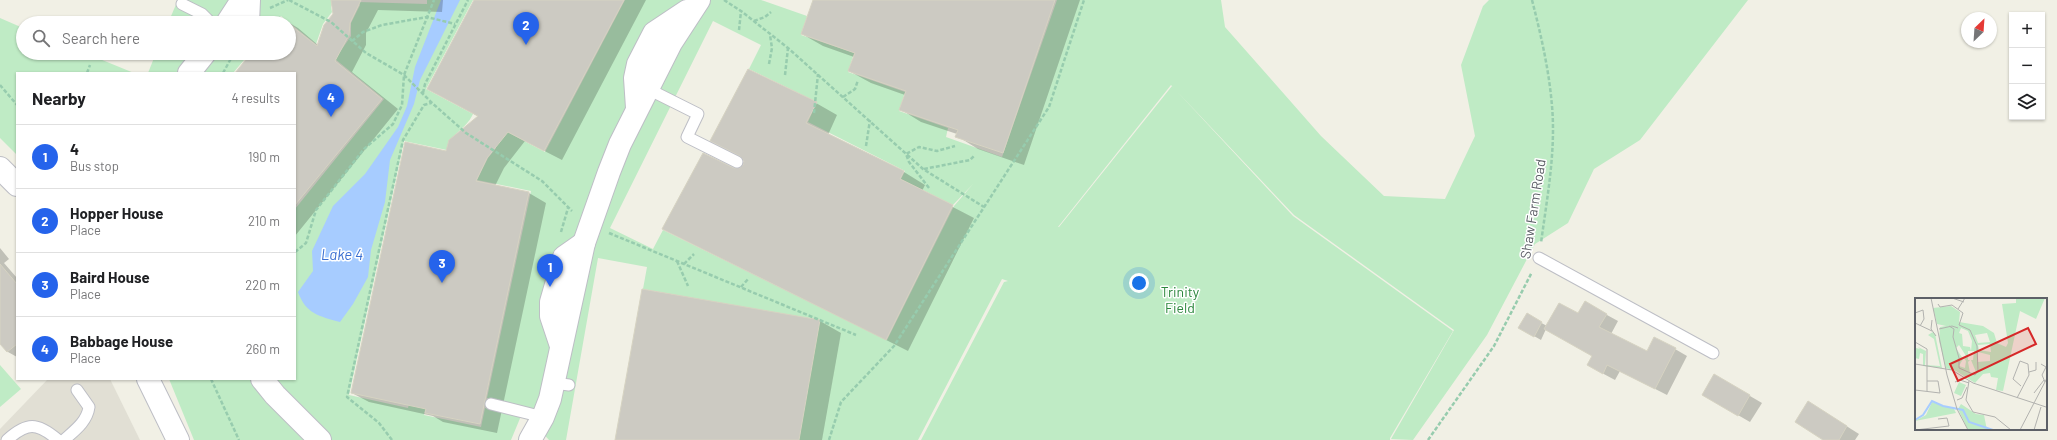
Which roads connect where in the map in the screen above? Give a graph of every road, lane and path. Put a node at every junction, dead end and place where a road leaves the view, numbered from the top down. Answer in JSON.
{"nodes":[{"id":1,"x":242,"y":0,"type":"edge"},
{"id":2,"x":249,"y":0,"type":"edge"},
{"id":3,"x":289,"y":0,"type":"edge"},
{"id":4,"x":434,"y":0,"type":"edge"},
{"id":5,"x":468,"y":0,"type":"edge"},
{"id":6,"x":724,"y":0,"type":"edge"},
{"id":7,"x":1084,"y":0,"type":"edge"},
{"id":8,"x":1532,"y":0,"type":"edge"},
{"id":9,"x":182,"y":4,"type":"dead end"},
{"id":10,"x":695,"y":4,"type":"edge"},
{"id":11,"x":740,"y":11,"type":"junction"},
{"id":12,"x":771,"y":12,"type":"dead end"},
{"id":13,"x":204,"y":16,"type":"edge"},
{"id":14,"x":232,"y":16,"type":"edge"},
{"id":15,"x":248,"y":16,"type":"edge"},
{"id":16,"x":428,"y":17,"type":"junction"},
{"id":17,"x":754,"y":21,"type":"junction"},
{"id":18,"x":455,"y":24,"type":"junction"},
{"id":19,"x":739,"y":30,"type":"dead end"},
{"id":20,"x":770,"y":34,"type":"junction"},
{"id":21,"x":352,"y":41,"type":"junction"},
{"id":22,"x":788,"y":48,"type":"junction"},
{"id":23,"x":199,"y":60,"type":"edge"},
{"id":24,"x":230,"y":60,"type":"edge"},
{"id":25,"x":769,"y":64,"type":"dead end"},
{"id":26,"x":90,"y":65,"type":"dead end"},
{"id":27,"x":88,"y":72,"type":"edge"},
{"id":28,"x":190,"y":72,"type":"edge"},
{"id":29,"x":224,"y":72,"type":"edge"},
{"id":30,"x":818,"y":74,"type":"junction"},
{"id":31,"x":404,"y":75,"type":"junction"},
{"id":32,"x":785,"y":75,"type":"dead end"},
{"id":33,"x":858,"y":80,"type":"dead end"},
{"id":34,"x":0,"y":85,"type":"edge"},
{"id":35,"x":648,"y":89,"type":"junction"},
{"id":36,"x":423,"y":94,"type":"junction"},
{"id":37,"x":843,"y":97,"type":"junction"},
{"id":38,"x":432,"y":103,"type":"junction"},
{"id":39,"x":16,"y":104,"type":"edge"},
{"id":40,"x":637,"y":108,"type":"junction"},
{"id":41,"x":814,"y":113,"type":"dead end"},
{"id":42,"x":870,"y":120,"type":"junction"},
{"id":43,"x":866,"y":146,"type":"dead end"},
{"id":44,"x":955,"y":146,"type":"dead end"},
{"id":45,"x":906,"y":154,"type":"junction"},
{"id":46,"x":975,"y":155,"type":"dead end"},
{"id":47,"x":737,"y":162,"type":"dead end"},
{"id":48,"x":0,"y":168,"type":"edge"},
{"id":49,"x":924,"y":169,"type":"junction"},
{"id":50,"x":16,"y":183,"type":"edge"},
{"id":51,"x":929,"y":188,"type":"dead end"},
{"id":52,"x":984,"y":207,"type":"junction"},
{"id":53,"x":587,"y":234,"type":"junction"},
{"id":54,"x":296,"y":251,"type":"edge"},
{"id":55,"x":694,"y":254,"type":"dead end"},
{"id":56,"x":1539,"y":258,"type":"junction"},
{"id":57,"x":677,"y":261,"type":"junction"},
{"id":58,"x":684,"y":264,"type":"junction"},
{"id":59,"x":749,"y":278,"type":"dead end"},
{"id":60,"x":688,"y":286,"type":"dead end"},
{"id":61,"x":741,"y":287,"type":"junction"},
{"id":62,"x":856,"y":335,"type":"dead end"},
{"id":63,"x":1713,"y":353,"type":"dead end"},
{"id":64,"x":148,"y":380,"type":"edge"},
{"id":65,"x":211,"y":380,"type":"edge"},
{"id":66,"x":263,"y":380,"type":"edge"},
{"id":67,"x":77,"y":390,"type":"dead end"},
{"id":68,"x":491,"y":404,"type":"dead end"},
{"id":69,"x":543,"y":417,"type":"junction"},
{"id":70,"x":7,"y":440,"type":"edge"},
{"id":71,"x":58,"y":440,"type":"edge"},
{"id":72,"x":64,"y":440,"type":"edge"},
{"id":73,"x":178,"y":440,"type":"edge"},
{"id":74,"x":239,"y":440,"type":"edge"},
{"id":75,"x":320,"y":440,"type":"edge"},
{"id":76,"x":392,"y":440,"type":"edge"},
{"id":77,"x":530,"y":440,"type":"edge"},
{"id":78,"x":829,"y":440,"type":"edge"},
{"id":79,"x":1428,"y":440,"type":"edge"}],
"edges":[{"from":1,"to":14,"type":"street"},
{"from":2,"to":15,"type":"street"},
{"from":3,"to":21,"type":"path"},
{"from":4,"to":16,"type":"path"},
{"from":5,"to":18,"type":"path"},
{"from":6,"to":11,"type":"path"},
{"from":7,"to":52,"type":"path"},
{"from":8,"to":56,"type":"path","name":"Shaw Farm Road"},
{"from":9,"to":13,"type":"lane"},
{"from":10,"to":35,"type":"street"},
{"from":10,"to":40,"type":"street"},
{"from":11,"to":17,"type":"path"},
{"from":11,"to":19,"type":"path"},
{"from":12,"to":17,"type":"path"},
{"from":16,"to":18,"type":"path"},
{"from":16,"to":21,"type":"path"},
{"from":16,"to":31,"type":"path"},
{"from":17,"to":20,"type":"path"},
{"from":18,"to":36,"type":"path"},
{"from":20,"to":22,"type":"path"},
{"from":20,"to":25,"type":"path"},
{"from":21,"to":31,"type":"path"},
{"from":22,"to":30,"type":"path"},
{"from":22,"to":32,"type":"path"},
{"from":23,"to":28,"type":"street"},
{"from":24,"to":29,"type":"path"},
{"from":26,"to":27,"type":"path"},
{"from":30,"to":37,"type":"path"},
{"from":30,"to":41,"type":"path"},
{"from":31,"to":36,"type":"path"},
{"from":31,"to":54,"type":"path"},
{"from":33,"to":37,"type":"path"},
{"from":34,"to":39,"type":"path"},
{"from":35,"to":40,"type":"street"},
{"from":35,"to":47,"type":"lane"},
{"from":36,"to":38,"type":"path"},
{"from":37,"to":42,"type":"path"},
{"from":38,"to":53,"type":"path"},
{"from":38,"to":76,"type":"path"},
{"from":40,"to":53,"type":"street"},
{"from":42,"to":43,"type":"path"},
{"from":42,"to":45,"type":"path"},
{"from":44,"to":45,"type":"path"},
{"from":45,"to":49,"type":"path"},
{"from":45,"to":51,"type":"path"},
{"from":46,"to":49,"type":"path"},
{"from":48,"to":50,"type":"street"},
{"from":49,"to":52,"type":"path"},
{"from":52,"to":78,"type":"path"},
{"from":53,"to":57,"type":"path"},
{"from":53,"to":69,"type":"street"},
{"from":55,"to":58,"type":"path"},
{"from":56,"to":63,"type":"lane"},
{"from":56,"to":79,"type":"path","name":"Shaw Farm Road"},
{"from":57,"to":58,"type":"path"},
{"from":57,"to":60,"type":"path"},
{"from":58,"to":61,"type":"path"},
{"from":59,"to":61,"type":"path"},
{"from":61,"to":62,"type":"path"},
{"from":64,"to":73,"type":"street"},
{"from":65,"to":74,"type":"path"},
{"from":66,"to":75,"type":"street"},
{"from":67,"to":72,"type":"lane"},
{"from":68,"to":69,"type":"lane"},
{"from":69,"to":77,"type":"street"},
{"from":70,"to":71,"type":"lane"}]}
